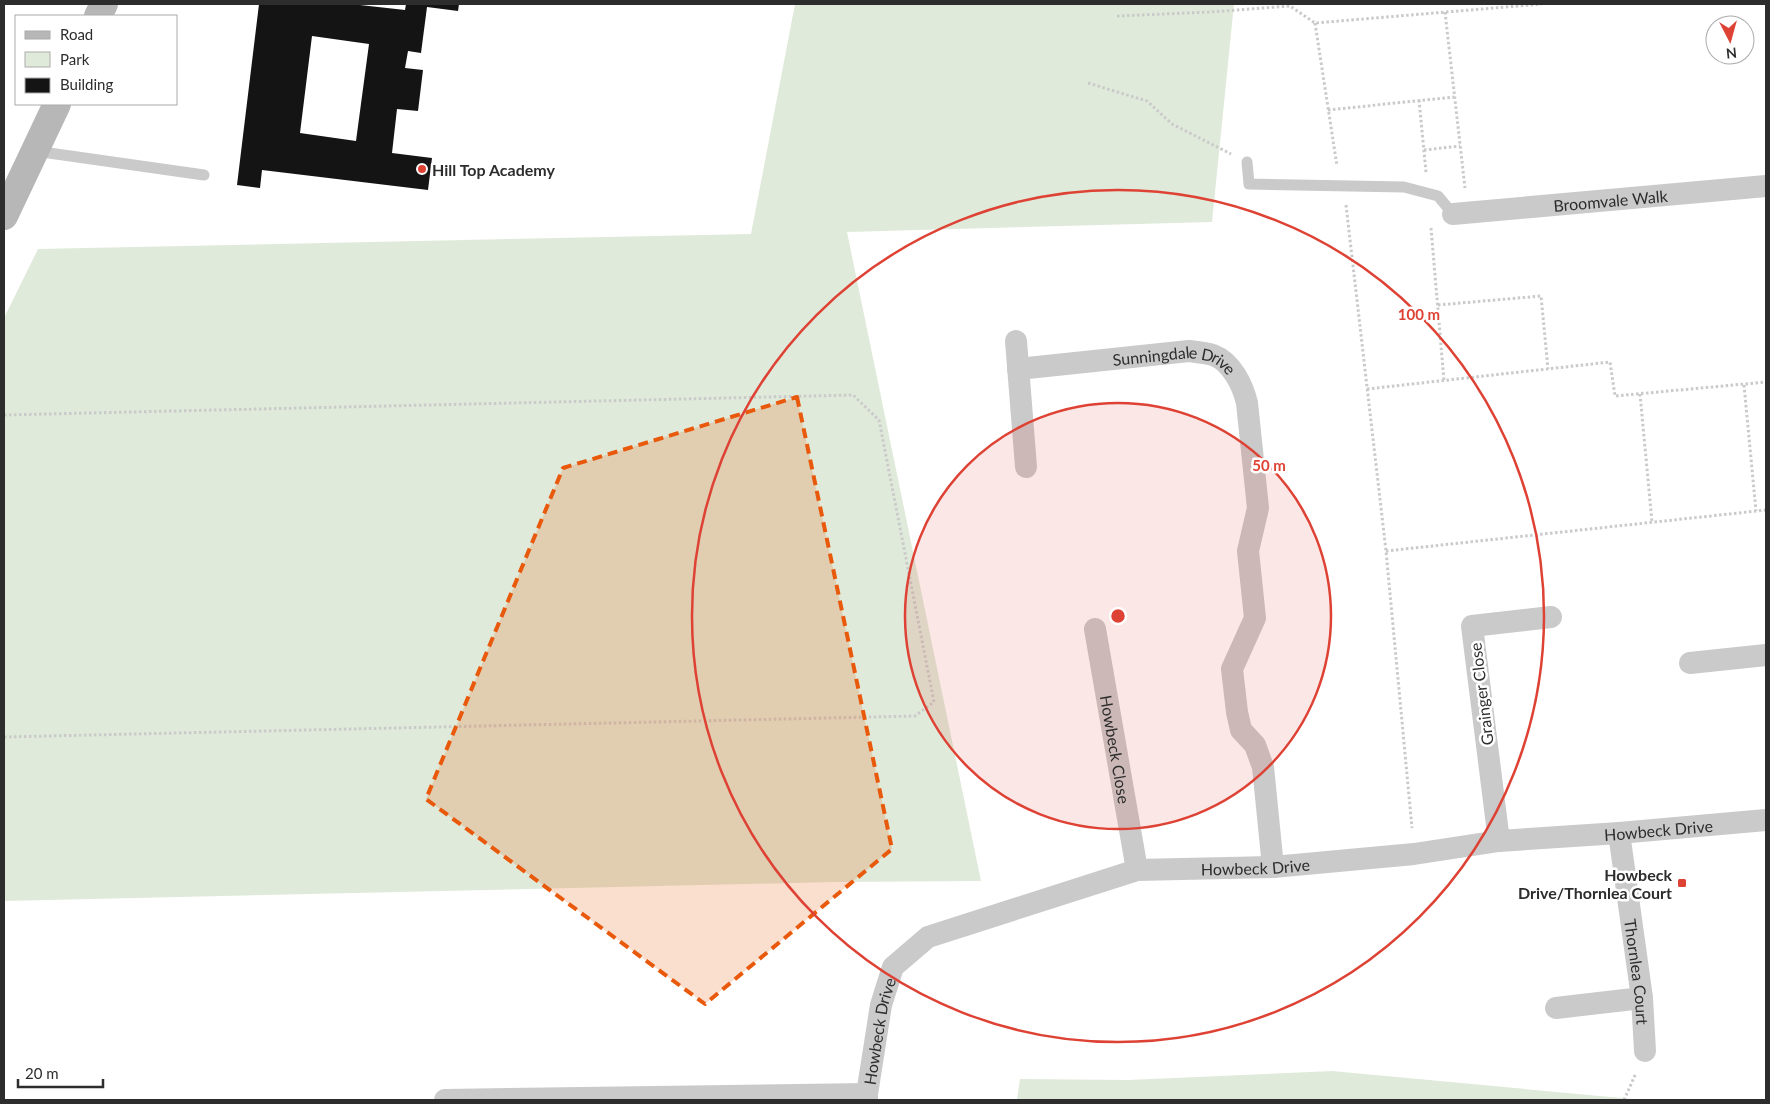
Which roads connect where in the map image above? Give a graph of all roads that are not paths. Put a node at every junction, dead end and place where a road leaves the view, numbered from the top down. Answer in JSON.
{"nodes":[{"id":1,"x":57,"y":105,"type":"edge"},
{"id":2,"x":34,"y":151,"type":"junction"},
{"id":3,"x":1247,"y":162,"type":"road end"},
{"id":4,"x":204,"y":175,"type":"dead end"},
{"id":5,"x":1766,"y":186,"type":"edge"},
{"id":6,"x":1460,"y":213,"type":"joint"},
{"id":7,"x":4,"y":216,"type":"edge"},
{"id":8,"x":1016,"y":340,"type":"dead end"},
{"id":9,"x":1018,"y":369,"type":"junction"},
{"id":10,"x":1026,"y":467,"type":"dead end"},
{"id":11,"x":1551,"y":617,"type":"dead end"},
{"id":12,"x":1095,"y":629,"type":"dead end"},
{"id":13,"x":1766,"y":655,"type":"edge"},
{"id":14,"x":1690,"y":663,"type":"dead end"},
{"id":15,"x":1766,"y":820,"type":"edge"},
{"id":16,"x":1619,"y":833,"type":"junction"},
{"id":17,"x":1499,"y":842,"type":"junction"},
{"id":18,"x":1273,"y":867,"type":"junction"},
{"id":19,"x":1137,"y":870,"type":"junction"},
{"id":20,"x":1642,"y":998,"type":"junction"},
{"id":21,"x":1556,"y":1008,"type":"dead end"},
{"id":22,"x":1645,"y":1051,"type":"dead end"},
{"id":23,"x":867,"y":1097,"type":"edge"},
{"id":24,"x":445,"y":1100,"type":"edge"}],
"edges":[{"from":1,"to":2,"type":"main road"},
{"from":2,"to":4,"type":"lane"},
{"from":2,"to":7,"type":"main road"},
{"from":3,"to":6,"type":"lane"},
{"from":5,"to":6,"type":"street","name":"Broomvale Walk"},
{"from":8,"to":9,"type":"street"},
{"from":9,"to":10,"type":"street"},
{"from":9,"to":18,"type":"street","name":"Sunningdale Drive"},
{"from":11,"to":17,"type":"street","name":"Grainger Close"},
{"from":12,"to":19,"type":"street","name":"Howbeck Close"},
{"from":13,"to":14,"type":"street"},
{"from":15,"to":16,"type":"street","name":"Howbeck Drive"},
{"from":16,"to":17,"type":"street","name":"Howbeck Drive"},
{"from":16,"to":20,"type":"street","name":"Thornlea Court"},
{"from":17,"to":18,"type":"street","name":"Howbeck Drive"},
{"from":18,"to":19,"type":"street","name":"Howbeck Drive"},
{"from":19,"to":23,"type":"street","name":"Howbeck Drive"},
{"from":20,"to":21,"type":"street"},
{"from":20,"to":22,"type":"street","name":"Thornlea Court"},
{"from":23,"to":24,"type":"street"}]}
